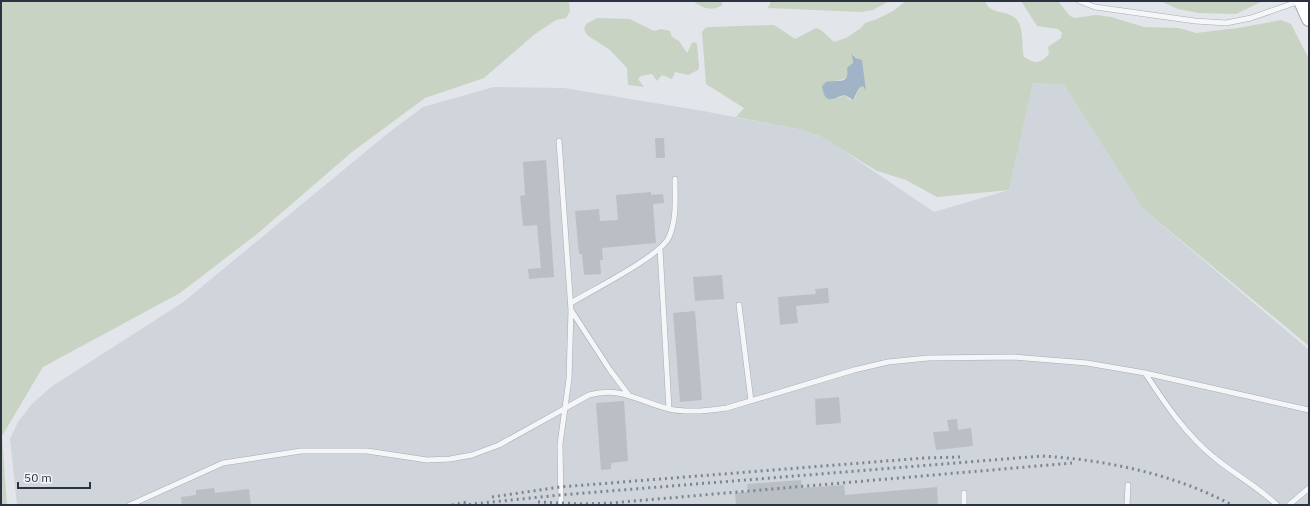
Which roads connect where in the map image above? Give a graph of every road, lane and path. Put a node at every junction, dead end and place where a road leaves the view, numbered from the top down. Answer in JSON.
{"nodes":[{"id":1,"x":1079,"y":1,"type":"edge"},
{"id":2,"x":1300,"y":1,"type":"edge"},
{"id":3,"x":1309,"y":19,"type":"edge"},
{"id":4,"x":559,"y":142,"type":"dead end"},
{"id":5,"x":675,"y":179,"type":"dead end"},
{"id":6,"x":660,"y":249,"type":"junction"},
{"id":7,"x":571,"y":303,"type":"junction"},
{"id":8,"x":739,"y":305,"type":"dead end"},
{"id":9,"x":571,"y":310,"type":"junction"},
{"id":10,"x":1145,"y":373,"type":"junction"},
{"id":11,"x":628,"y":394,"type":"junction"},
{"id":12,"x":751,"y":401,"type":"junction"},
{"id":13,"x":565,"y":408,"type":"junction"},
{"id":14,"x":669,"y":409,"type":"junction"},
{"id":15,"x":1309,"y":410,"type":"edge"},
{"id":16,"x":1128,"y":485,"type":"dead end"},
{"id":17,"x":1309,"y":488,"type":"edge"},
{"id":18,"x":964,"y":493,"type":"dead end"},
{"id":19,"x":130,"y":505,"type":"edge"},
{"id":20,"x":561,"y":505,"type":"edge"},
{"id":21,"x":964,"y":505,"type":"edge"},
{"id":22,"x":1127,"y":505,"type":"edge"},
{"id":23,"x":1277,"y":505,"type":"edge"},
{"id":24,"x":1288,"y":505,"type":"edge"}],
"edges":[{"from":1,"to":2,"type":"lane"},
{"from":2,"to":3,"type":"main road"},
{"from":4,"to":7,"type":"lane"},
{"from":5,"to":6,"type":"lane"},
{"from":6,"to":7,"type":"lane"},
{"from":6,"to":14,"type":"lane"},
{"from":7,"to":9,"type":"lane"},
{"from":8,"to":12,"type":"lane"},
{"from":9,"to":11,"type":"lane"},
{"from":9,"to":13,"type":"lane"},
{"from":10,"to":12,"type":"lane"},
{"from":10,"to":15,"type":"lane"},
{"from":10,"to":23,"type":"lane"},
{"from":11,"to":13,"type":"lane"},
{"from":11,"to":14,"type":"lane"},
{"from":12,"to":14,"type":"lane"},
{"from":13,"to":19,"type":"lane"},
{"from":13,"to":20,"type":"lane"},
{"from":16,"to":22,"type":"lane"},
{"from":17,"to":24,"type":"lane"},
{"from":18,"to":21,"type":"lane"}]}
